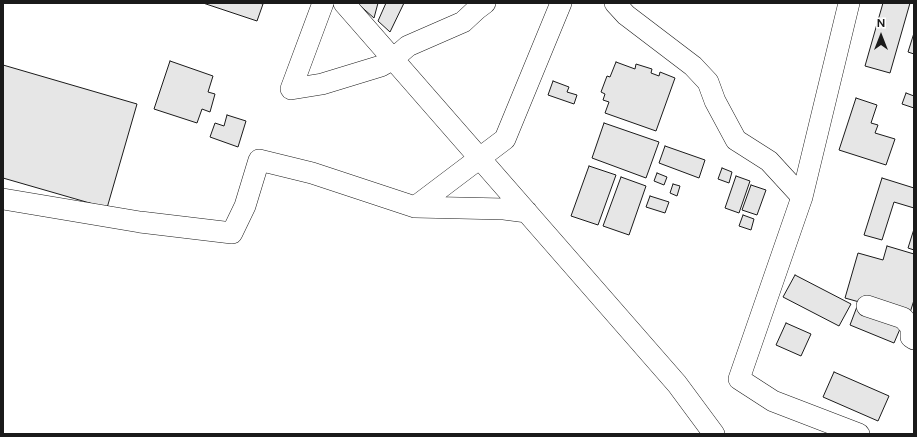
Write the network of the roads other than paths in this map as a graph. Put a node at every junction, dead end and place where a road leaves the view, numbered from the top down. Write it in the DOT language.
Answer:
graph roads {
  1 [pos="323,3"];
  2 [pos="344,3"];
  3 [pos="485,3"];
  4 [pos="561,3"];
  5 [pos="615,3"];
  6 [pos="849,3"];
  7 [pos="393,59"];
  8 [pos="480,158"];
  9 [pos="802,197"];
  10 [pos="3,199"];
  11 [pos="415,207"];
  12 [pos="526,212"];
  13 [pos="867,306"];
  14 [pos="914,339"];
  15 [pos="714,434"];
  16 [pos="859,434"];
  1 -- 7 [label="street"];
  2 -- 7 [label="street"];
  3 -- 7 [label="street"];
  4 -- 8 [label="street"];
  5 -- 9 [label="street"];
  6 -- 9 [label="street"];
  7 -- 8 [label="street"];
  8 -- 11 [label="street"];
  8 -- 12 [label="street"];
  9 -- 16 [label="street"];
  10 -- 11 [label="street"];
  11 -- 12 [label="street"];
  12 -- 15 [label="street"];
  13 -- 14 [label="street"];
}
